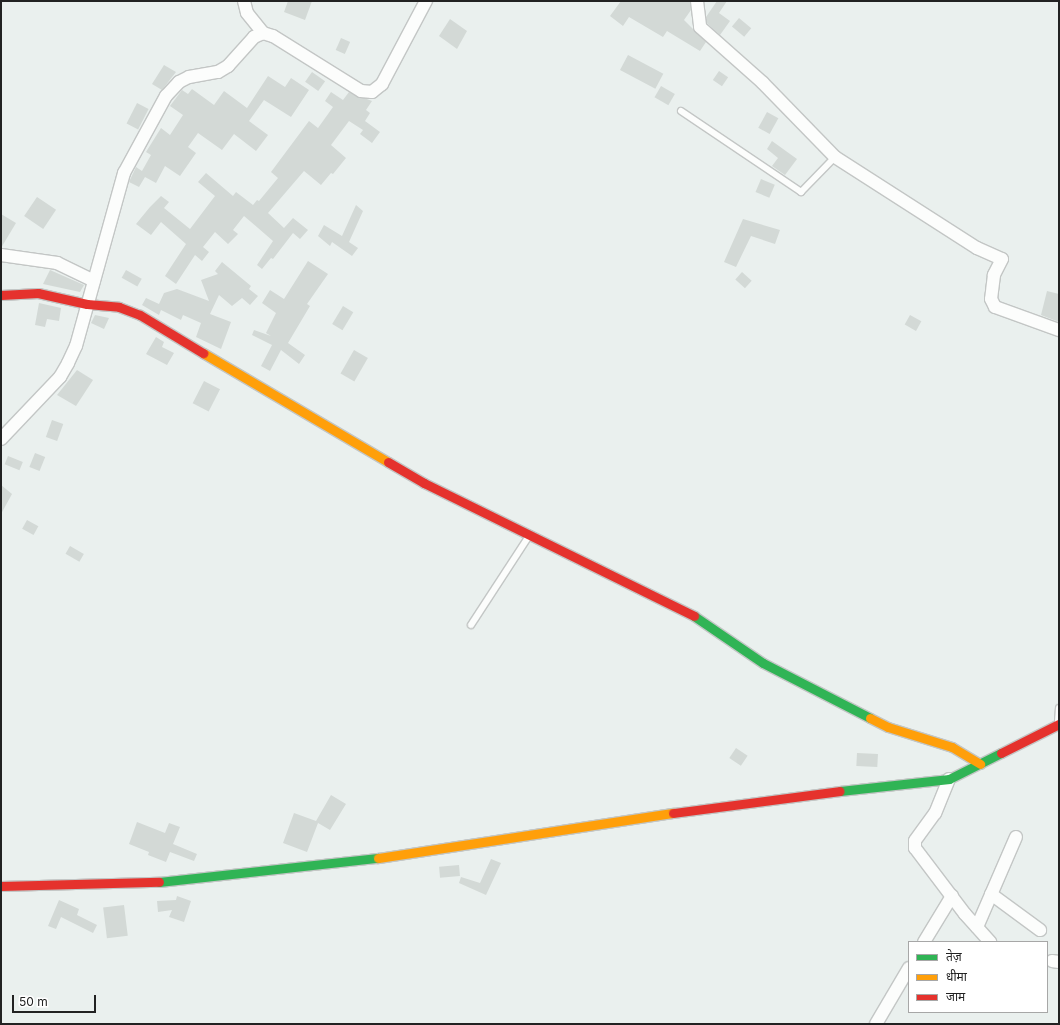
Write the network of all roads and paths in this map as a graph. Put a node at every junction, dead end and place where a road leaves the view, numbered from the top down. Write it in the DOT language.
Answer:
graph roads {
  1 [pos="244,1"];
  2 [pos="426,1"];
  3 [pos="697,1"];
  4 [pos="263,33"];
  5 [pos="681,111"];
  6 [pos="835,157"];
  7 [pos="1,256"];
  8 [pos="94,281"];
  9 [pos="1,295"];
  10 [pos="87,304"];
  11 [pos="1059,330"];
  12 [pos="1,439"];
  13 [pos="530,535"];
  14 [pos="471,625"];
  15 [pos="1059,708"];
  16 [pos="1058,724"];
  17 [pos="980,764"];
  18 [pos="949,779"];
  19 [pos="1016,837"];
  20 [pos="1,886"];
  21 [pos="991,894"];
  22 [pos="952,896"];
  23 [pos="977,927"];
  24 [pos="1040,930"];
  25 [pos="925,941"];
  26 [pos="989,941"];
  27 [pos="908,970"];
  28 [pos="876,1024"];
  1 -- 4 [label="street"];
  2 -- 4 [label="street"];
  3 -- 6 [label="street"];
  4 -- 8 [label="street"];
  5 -- 6 [label="lane"];
  6 -- 11 [label="street"];
  7 -- 8 [label="street"];
  8 -- 10 [label="street"];
  9 -- 10 [label="street"];
  10 -- 12 [label="street"];
  10 -- 13 [label="street"];
  13 -- 14 [label="lane"];
  13 -- 17 [label="street"];
  15 -- 16 [label="lane"];
  16 -- 17 [label="street"];
  17 -- 18 [label="street"];
  18 -- 20 [label="street"];
  18 -- 22 [label="street"];
  19 -- 21 [label="street"];
  21 -- 23 [label="street"];
  21 -- 24 [label="street"];
  22 -- 23 [label="street"];
  22 -- 25 [label="street"];
  23 -- 26 [label="street"];
  27 -- 28 [label="street"];
}
